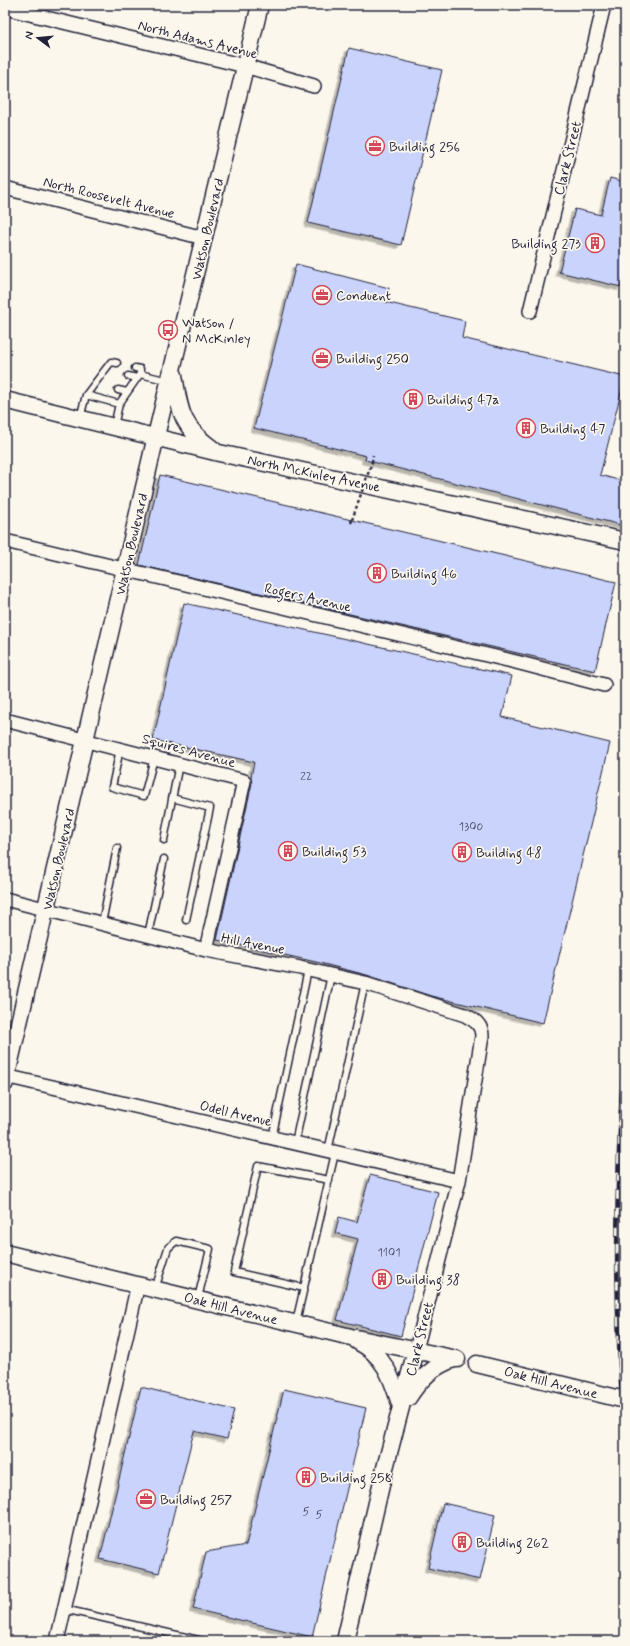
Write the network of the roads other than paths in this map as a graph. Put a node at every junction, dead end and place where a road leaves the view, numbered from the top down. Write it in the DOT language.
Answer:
graph roads {
  1 [pos="260,5"];
  2 [pos="604,5"];
  3 [pos="5,8"];
  4 [pos="245,66"];
  5 [pos="314,86"];
  6 [pos="5,188"];
  7 [pos="204,238"];
  8 [pos="530,311"];
  9 [pos="117,363"];
  10 [pos="134,368"];
  11 [pos="128,376"];
  12 [pos="138,376"];
  13 [pos="172,376"];
  14 [pos="118,390"];
  15 [pos="127,392"];
  16 [pos="86,395"];
  17 [pos="5,400"];
  18 [pos="119,404"];
  19 [pos="80,418"];
  20 [pos="113,426"];
  21 [pos="156,436"];
  22 [pos="219,453"];
  23 [pos="5,541"];
  24 [pos="625,541"];
  25 [pos="125,570"];
  26 [pos="604,685"];
  27 [pos="5,720"];
  28 [pos="86,740"];
  29 [pos="120,749"];
  30 [pos="154,757"];
  31 [pos="179,764"];
  32 [pos="172,798"];
  33 [pos="164,840"];
  34 [pos="117,848"];
  35 [pos="164,859"];
  36 [pos="5,899"];
  37 [pos="46,908"];
  38 [pos="186,920"];
  39 [pos="102,923"];
  40 [pos="148,935"];
  41 [pos="206,950"];
  42 [pos="308,970"];
  43 [pos="331,975"];
  44 [pos="365,984"];
  45 [pos="482,1036"];
  46 [pos="6,1078"];
  47 [pos="272,1138"];
  48 [pos="295,1143"];
  49 [pos="332,1152"];
  50 [pos="329,1180"];
  51 [pos="459,1182"];
  52 [pos="5,1253"];
  53 [pos="138,1284"];
  54 [pos="304,1288"];
  55 [pos="155,1289"];
  56 [pos="197,1299"];
  57 [pos="296,1324"];
  58 [pos="351,1338"];
  59 [pos="416,1350"];
  60 [pos="477,1364"];
  61 [pos="625,1400"];
  62 [pos="401,1407"];
  63 [pos="64,1609"];
  64 [pos="57,1641"];
  65 [pos="203,1641"];
  66 [pos="345,1641"];
  1 -- 4 [label="street, Watson Boulevard"];
  2 -- 8 [label="street, Clark Street"];
  3 -- 4 [label="street, North Adams Avenue"];
  4 -- 5 [label="street, North Adams Avenue"];
  4 -- 7 [label="street, Watson Boulevard"];
  6 -- 7 [label="street, North Roosevelt Avenue"];
  7 -- 13 [label="street, Watson Boulevard"];
  9 -- 16 [label="lane"];
  10 -- 12 [label="lane"];
  11 -- 12 [label="lane"];
  12 -- 13 [label="lane"];
  12 -- 15 [label="lane"];
  13 -- 21 [label="street, Watson Boulevard"];
  13 -- 22 [label="street"];
  14 -- 15 [label="lane"];
  15 -- 18 [label="lane"];
  16 -- 18 [label="lane"];
  16 -- 19 [label="lane"];
  17 -- 19 [label="street, North McKinley Avenue"];
  18 -- 20 [label="lane"];
  19 -- 20 [label="street, North McKinley Avenue"];
  20 -- 21 [label="street, North McKinley Avenue"];
  21 -- 22 [label="street, North McKinley Avenue"];
  21 -- 25 [label="street, Watson Boulevard"];
  22 -- 24 [label="street, North McKinley Avenue"];
  23 -- 25 [label="street, Rogers Avenue"];
  25 -- 26 [label="street, Rogers Avenue"];
  25 -- 28 [label="street, Watson Boulevard"];
  27 -- 28 [label="street, Squires Avenue"];
  28 -- 29 [label="street, Squires Avenue"];
  28 -- 37 [label="street, Watson Boulevard"];
  29 -- 30 [label="street, Squires Avenue"];
  29 -- 30 [label="lane"];
  30 -- 31 [label="street, Squires Avenue"];
  31 -- 32 [label="lane"];
  31 -- 41 [label="street, Squires Avenue"];
  32 -- 33 [label="lane"];
  32 -- 38 [label="lane"];
  34 -- 39 [label="lane"];
  35 -- 40 [label="lane"];
  36 -- 37 [label="street, Hill Avenue"];
  37 -- 39 [label="street, Hill Avenue"];
  37 -- 46 [label="street, Watson Boulevard"];
  39 -- 40 [label="street, Hill Avenue"];
  40 -- 41 [label="street, Hill Avenue"];
  41 -- 42 [label="street, Hill Avenue"];
  42 -- 43 [label="street, Hill Avenue"];
  42 -- 47 [label="lane"];
  43 -- 44 [label="street, Hill Avenue"];
  43 -- 48 [label="lane"];
  44 -- 45 [label="street, Hill Avenue"];
  44 -- 49 [label="lane"];
  45 -- 51 [label="street, Clark Street"];
  46 -- 47 [label="street, Odell Avenue"];
  47 -- 48 [label="street, Odell Avenue"];
  48 -- 49 [label="street, Odell Avenue"];
  49 -- 50 [label="lane"];
  49 -- 51 [label="street, Odell Avenue"];
  50 -- 54 [label="lane"];
  50 -- 54 [label="lane"];
  51 -- 59 [label="street, Clark Street"];
  52 -- 53 [label="street, Oak Hill Avenue"];
  53 -- 55 [label="street, Oak Hill Avenue"];
  53 -- 63 [label="street"];
  54 -- 57 [label="lane"];
  55 -- 56 [label="street, Oak Hill Avenue"];
  55 -- 56 [label="lane"];
  56 -- 57 [label="street, Oak Hill Avenue"];
  57 -- 58 [label="street, Oak Hill Avenue"];
  58 -- 59 [label="street, Oak Hill Avenue"];
  58 -- 62 [label="street"];
  59 -- 62 [label="street, Clark Street"];
  59 -- 62 [label="street, Oak Hill Avenue"];
  60 -- 61 [label="street, Oak Hill Avenue"];
  62 -- 66 [label="street, Clark Street"];
  63 -- 64 [label="street"];
  63 -- 65 [label="lane"];
}
